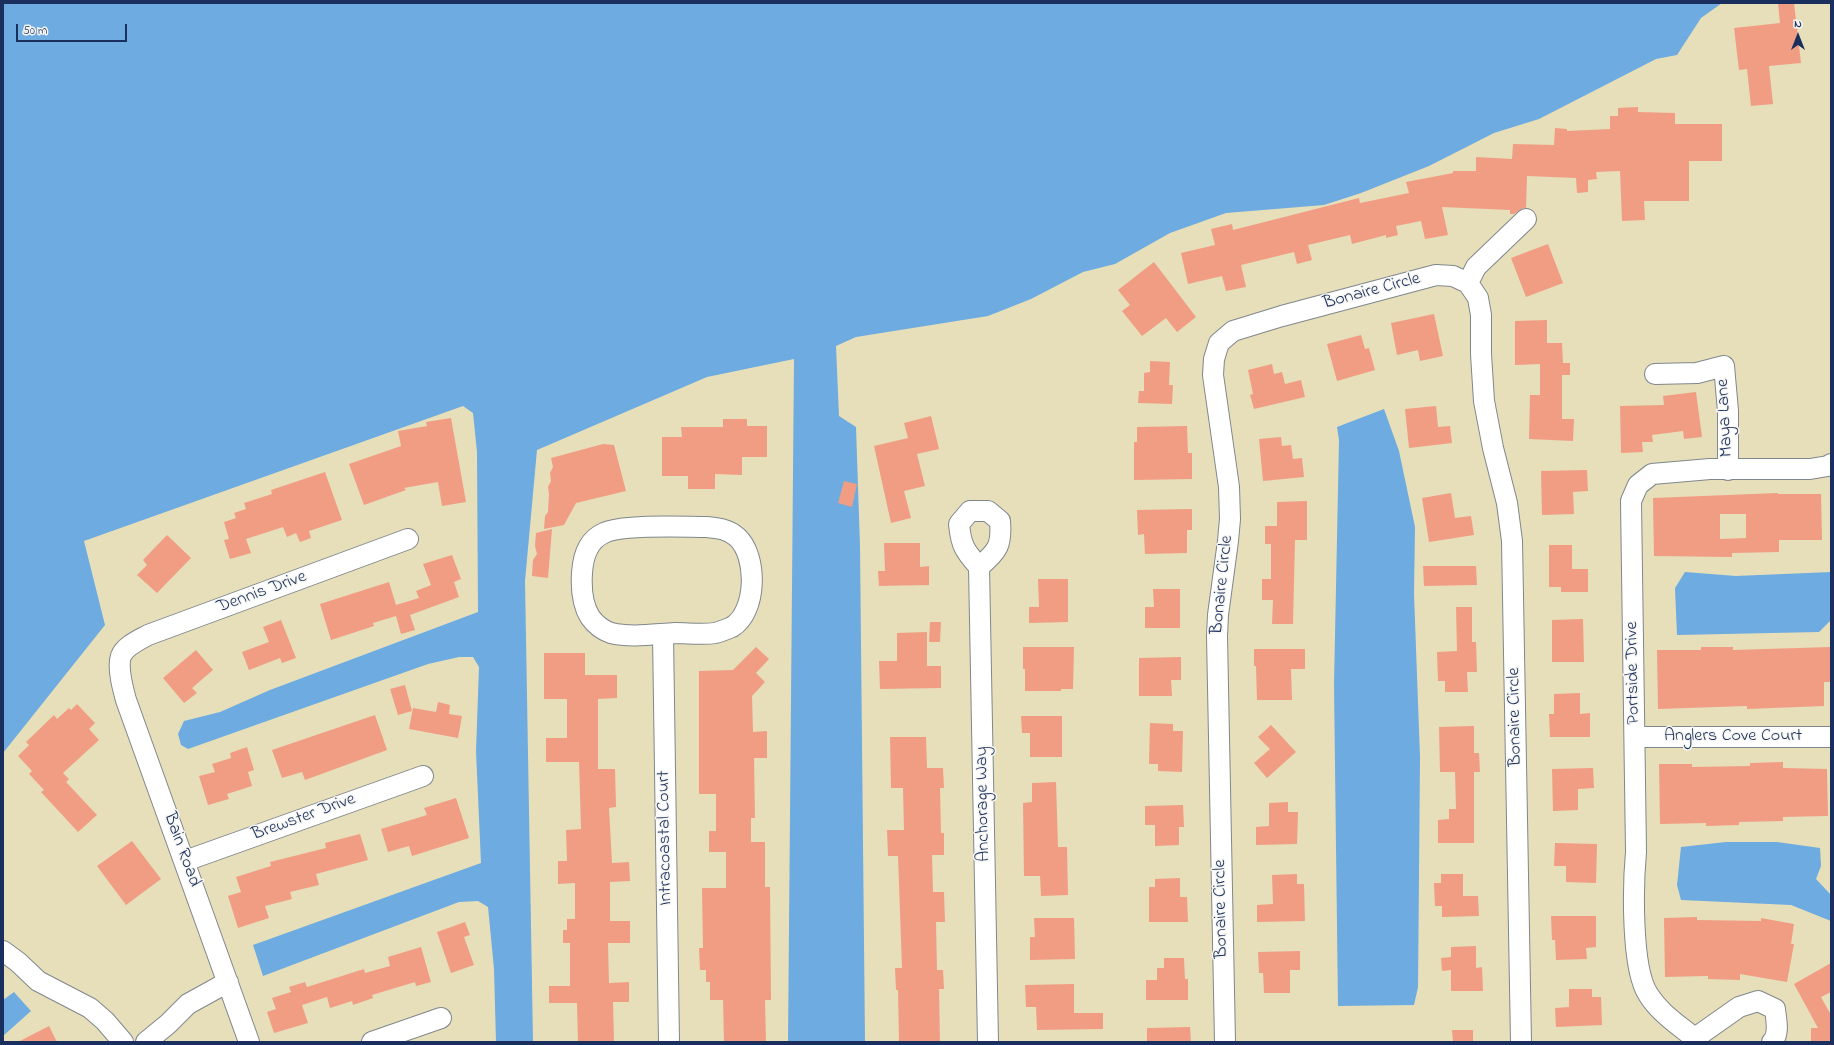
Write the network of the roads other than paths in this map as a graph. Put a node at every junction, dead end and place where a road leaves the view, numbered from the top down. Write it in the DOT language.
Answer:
graph roads {
  1 [pos="1526,219"];
  2 [pos="1468,283"];
  3 [pos="1655,374"];
  4 [pos="1831,464"];
  5 [pos="1728,470"];
  6 [pos="408,539"];
  7 [pos="979,567"];
  8 [pos="663,634"];
  9 [pos="122,656"];
  10 [pos="1635,737"];
  11 [pos="1831,737"];
  12 [pos="423,776"];
  13 [pos="185,861"];
  14 [pos="3,951"];
  15 [pos="228,982"];
  16 [pos="441,1018"];
  17 [pos="1697,1040"];
  18 [pos="123,1042"];
  19 [pos="146,1042"];
  20 [pos="249,1042"];
  21 [pos="372,1042"];
  22 [pos="669,1042"];
  23 [pos="988,1042"];
  24 [pos="1225,1042"];
  25 [pos="1521,1042"];
  26 [pos="1772,1042"];
  1 -- 2 [label="street"];
  2 -- 24 [label="street, Bonaire Circle"];
  2 -- 25 [label="street, Bonaire Circle"];
  3 -- 5 [label="street, Maya Lane"];
  4 -- 5 [label="street, Portside Drive"];
  5 -- 10 [label="street, Portside Drive"];
  6 -- 9 [label="street, Dennis Drive"];
  7 -- 23 [label="street, Anchorage Way"];
  8 -- 8 [label="street"];
  8 -- 22 [label="street, Intracoastal Court"];
  9 -- 13 [label="street, Bain Road"];
  10 -- 11 [label="street, Anglers Cove Court"];
  10 -- 17 [label="street, Portside Drive"];
  12 -- 13 [label="street, Brewster Drive"];
  13 -- 15 [label="street, Bain Road"];
  14 -- 18 [label="street"];
  15 -- 19 [label="street"];
  15 -- 20 [label="street, Bain Road"];
  16 -- 21 [label="street"];
  17 -- 26 [label="street, Portside Drive"];
}
